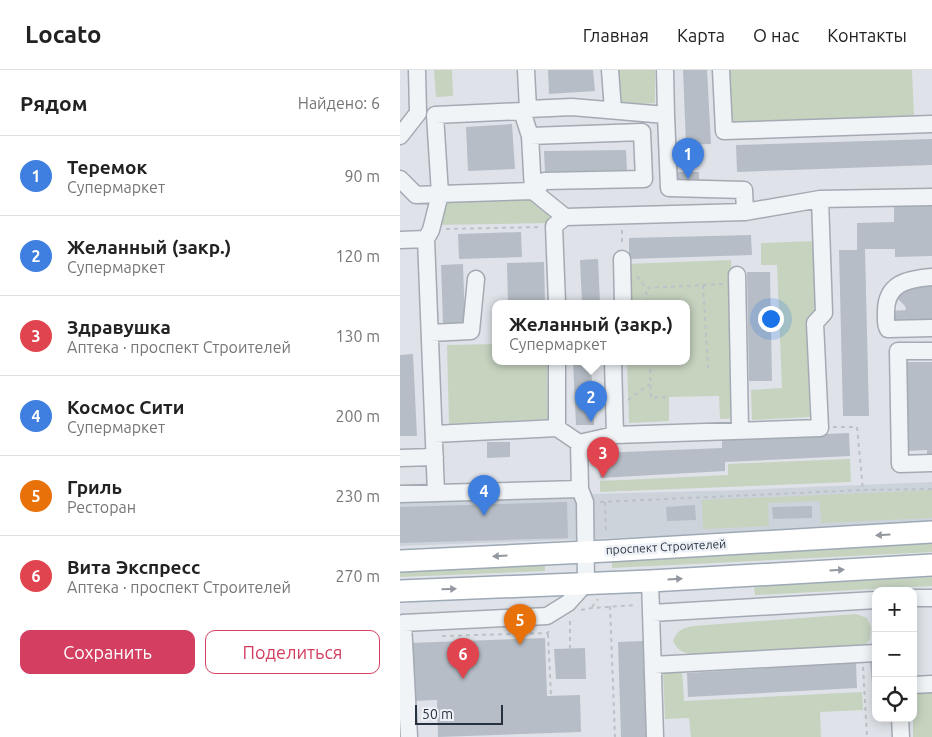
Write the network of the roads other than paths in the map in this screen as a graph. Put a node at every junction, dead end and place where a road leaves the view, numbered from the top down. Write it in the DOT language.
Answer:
graph roads {
  1 [pos="417,70"];
  2 [pos="526,70"];
  3 [pos="610,70"];
  4 [pos="665,70"];
  5 [pos="721,70"];
  6 [pos="525,110"];
  7 [pos="613,110"];
  8 [pos="666,116"];
  9 [pos="932,124"];
  10 [pos="400,136"];
  11 [pos="530,136"];
  12 [pos="400,179"];
  13 [pos="533,191"];
  14 [pos="440,194"];
  15 [pos="932,196"];
  16 [pos="820,200"];
  17 [pos="745,212"];
  18 [pos="560,222"];
  19 [pos="428,235"];
  20 [pos="400,240"];
  21 [pos="622,259"];
  22 [pos="932,278"];
  23 [pos="476,279"];
  24 [pos="737,279"];
  25 [pos="557,300"];
  26 [pos="623,300"];
  27 [pos="932,328"];
  28 [pos="430,333"];
  29 [pos="932,350"];
  30 [pos="557,365"];
  31 [pos="613,365"];
  32 [pos="557,428"];
  33 [pos="740,429"];
  34 [pos="434,434"];
  35 [pos="615,435"];
  36 [pos="578,443"];
  37 [pos="435,457"];
  38 [pos="400,458"];
  39 [pos="932,463"];
  40 [pos="436,493"];
  41 [pos="400,494"];
  42 [pos="582,496"];
  43 [pos="932,532"];
  44 [pos="586,552"];
  45 [pos="400,561"];
  46 [pos="932,565"];
  47 [pos="650,581"];
  48 [pos="586,583"];
  49 [pos="400,591"];
  50 [pos="917,598"];
  51 [pos="932,598"];
  52 [pos="872,600"];
  53 [pos="652,613"];
  54 [pos="401,623"];
  55 [pos="869,654"];
  56 [pos="653,665"];
  57 [pos="403,675"];
  58 [pos="917,684"];
  59 [pos="932,684"];
  60 [pos="900,722"];
  61 [pos="409,737"];
  62 [pos="656,737"];
  63 [pos="901,737"];
  1 -- 10 [label="lane"];
  2 -- 6 [label="lane"];
  3 -- 7 [label="lane"];
  4 -- 8 [label="lane"];
  5 -- 9 [label="lane"];
  6 -- 7 [label="lane"];
  6 -- 11 [label="lane"];
  6 -- 14 [label="lane"];
  7 -- 8 [label="lane"];
  8 -- 17 [label="lane"];
  11 -- 13 [label="lane"];
  11 -- 13 [label="lane"];
  12 -- 14 [label="lane"];
  13 -- 14 [label="lane"];
  13 -- 18 [label="lane"];
  14 -- 19 [label="lane"];
  15 -- 16 [label="lane"];
  16 -- 17 [label="lane"];
  16 -- 33 [label="lane"];
  17 -- 18 [label="lane"];
  18 -- 25 [label="lane"];
  19 -- 20 [label="lane"];
  19 -- 28 [label="lane"];
  21 -- 26 [label="lane"];
  22 -- 27 [label="lane"];
  23 -- 28 [label="lane"];
  24 -- 33 [label="lane"];
  28 -- 34 [label="lane"];
  29 -- 39 [label="lane"];
  30 -- 32 [label="lane"];
  31 -- 35 [label="lane"];
  32 -- 34 [label="lane"];
  32 -- 36 [label="lane"];
  33 -- 35 [label="lane"];
  34 -- 37 [label="lane"];
  35 -- 36 [label="lane"];
  36 -- 42 [label="lane"];
  37 -- 38 [label="lane"];
  37 -- 40 [label="lane"];
  40 -- 41 [label="lane"];
  40 -- 42 [label="lane"];
  42 -- 44 [label="lane"];
  43 -- 44 [label="main road, проспект Строителей, one-way"];
  44 -- 45 [label="main road, проспект Строителей, one-way"];
  44 -- 48 [label="lane"];
  47 -- 46 [label="main road, one-way"];
  47 -- 48 [label="main road"];
  47 -- 53 [label="lane"];
  49 -- 48 [label="main road, one-way"];
  48 -- 54 [label="lane"];
  50 -- 51 [label="lane"];
  52 -- 53 [label="lane"];
  53 -- 56 [label="lane"];
  54 -- 57 [label="lane"];
  55 -- 56 [label="lane"];
  56 -- 62 [label="lane"];
  57 -- 61 [label="lane"];
  58 -- 59 [label="lane"];
  60 -- 63 [label="lane"];
}
